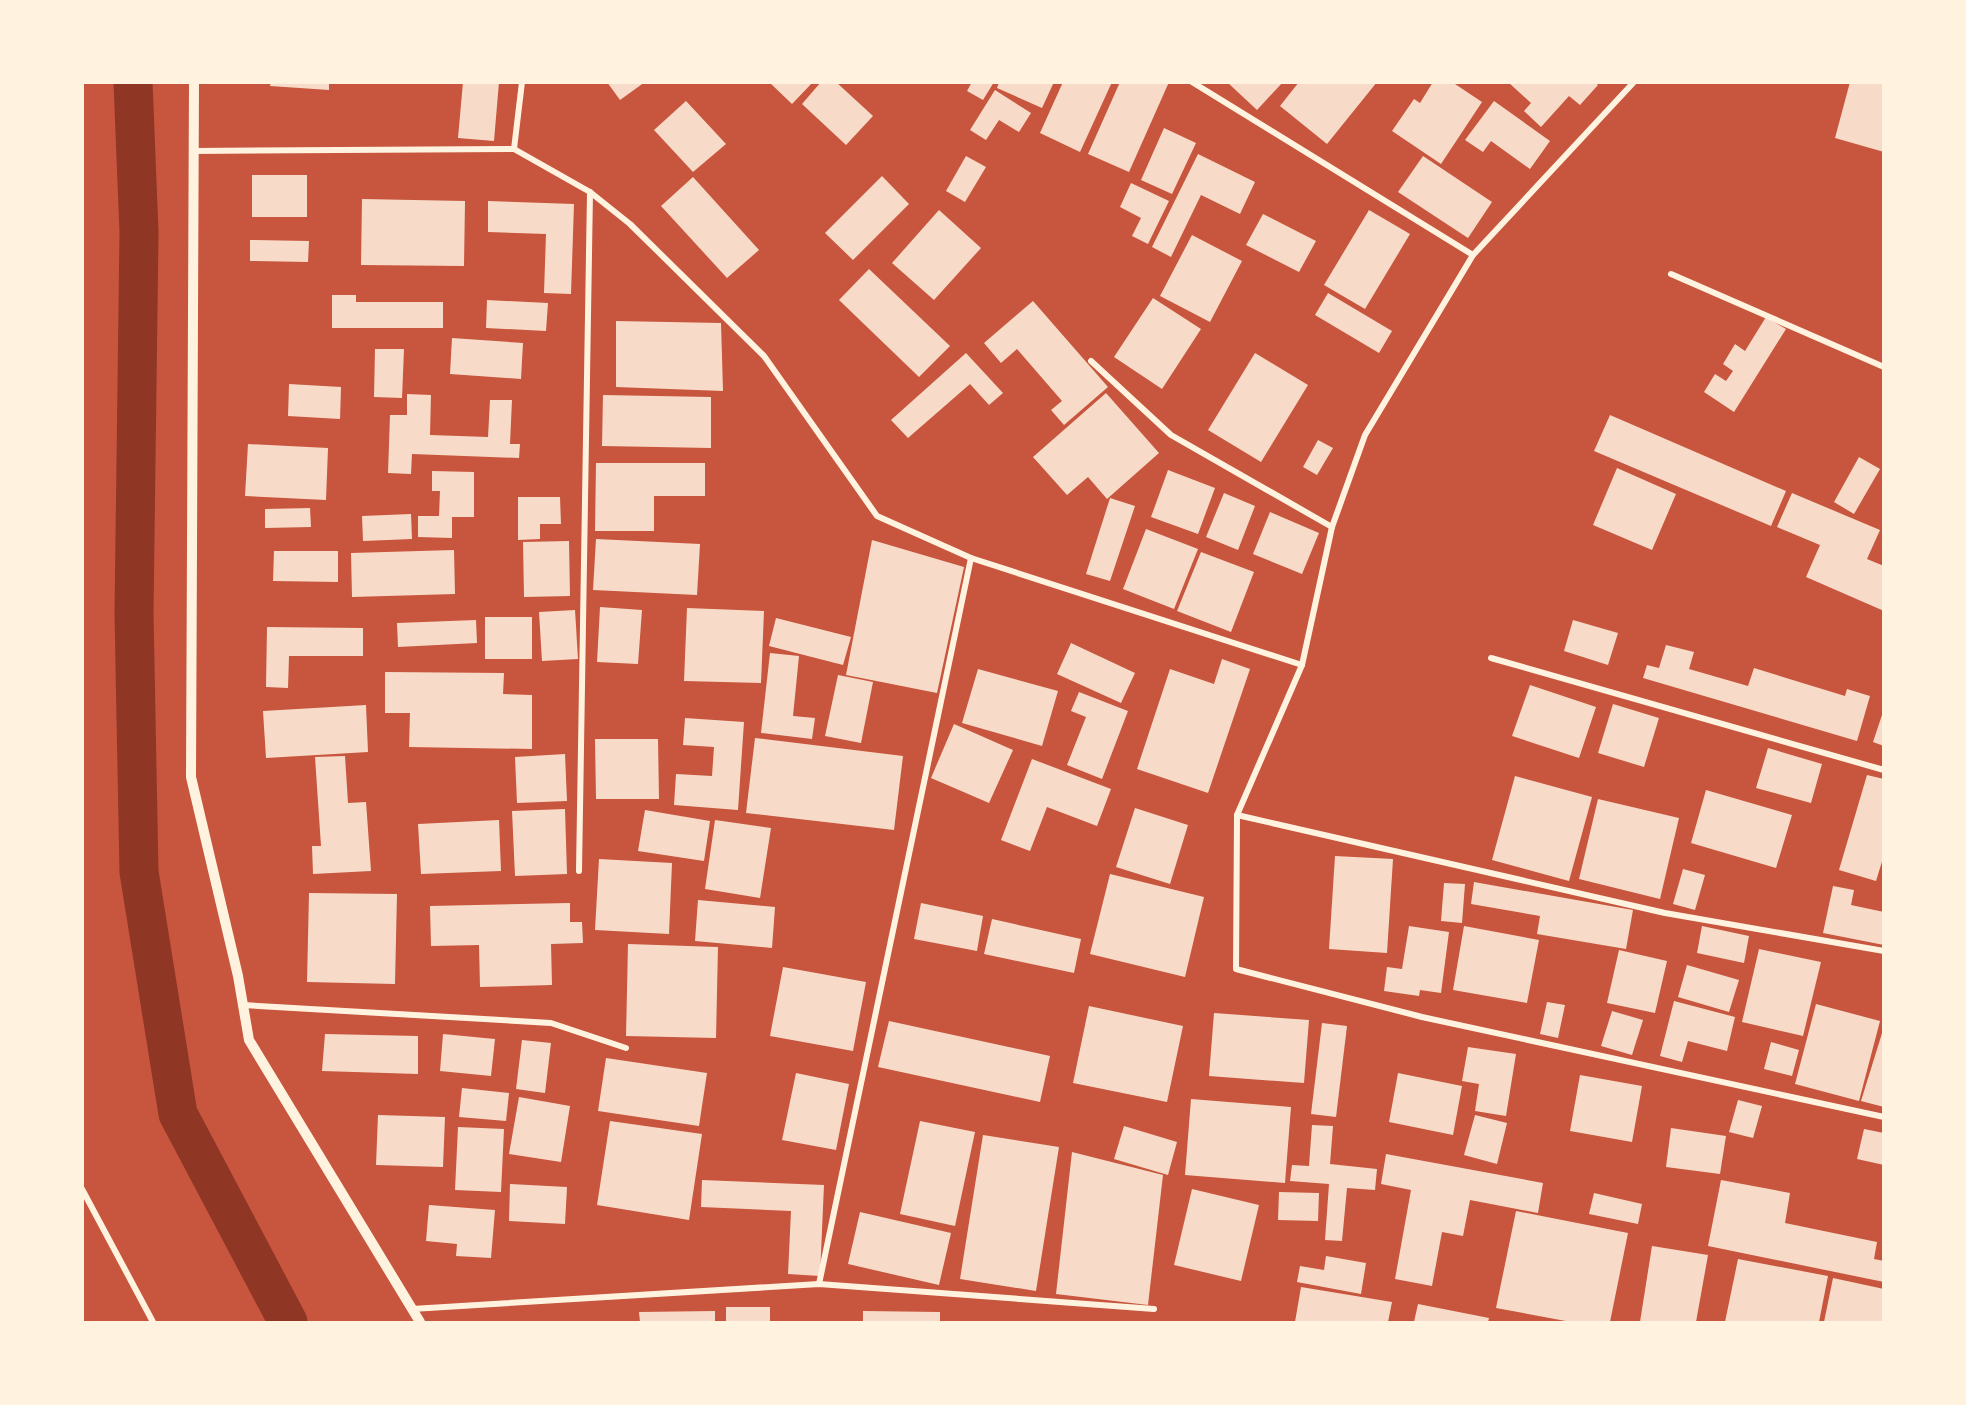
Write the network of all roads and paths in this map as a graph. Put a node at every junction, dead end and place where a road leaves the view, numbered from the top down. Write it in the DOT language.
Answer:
graph roads {
  1 [pos="194,82"];
  2 [pos="522,82"];
  3 [pos="1192,82"];
  4 [pos="1634,82"];
  5 [pos="514,149"];
  6 [pos="192,151"];
  7 [pos="590,192"];
  8 [pos="1473,255"];
  9 [pos="1671,274"];
  10 [pos="1091,361"];
  11 [pos="1884,367"];
  12 [pos="1332,527"];
  13 [pos="971,558"];
  14 [pos="1491,658"];
  15 [pos="1302,665"];
  16 [pos="1884,770"];
  17 [pos="1237,815"];
  18 [pos="579,871"];
  19 [pos="1884,951"];
  20 [pos="243,1005"];
  21 [pos="626,1048"];
  22 [pos="1884,1117"];
  23 [pos="82,1189"];
  24 [pos="819,1284"];
  25 [pos="412,1309"];
  26 [pos="1154,1309"];
  27 [pos="153,1323"];
  28 [pos="420,1323"];
  1 -- 6 [label="street"];
  2 -- 5 [label="street"];
  3 -- 8 [label="street"];
  4 -- 8 [label="street"];
  5 -- 6 [label="street"];
  5 -- 7 [label="street"];
  6 -- 20 [label="street"];
  7 -- 13 [label="street"];
  7 -- 18 [label="street"];
  8 -- 12 [label="street"];
  9 -- 11 [label="street"];
  10 -- 12 [label="street"];
  12 -- 15 [label="street"];
  13 -- 15 [label="street"];
  13 -- 24 [label="street"];
  14 -- 16 [label="street"];
  15 -- 17 [label="street"];
  17 -- 19 [label="street"];
  17 -- 22 [label="street"];
  20 -- 21 [label="street"];
  20 -- 25 [label="street"];
  23 -- 27 [label="street"];
  24 -- 25 [label="street"];
  24 -- 26 [label="street"];
  25 -- 28 [label="street"];
}
